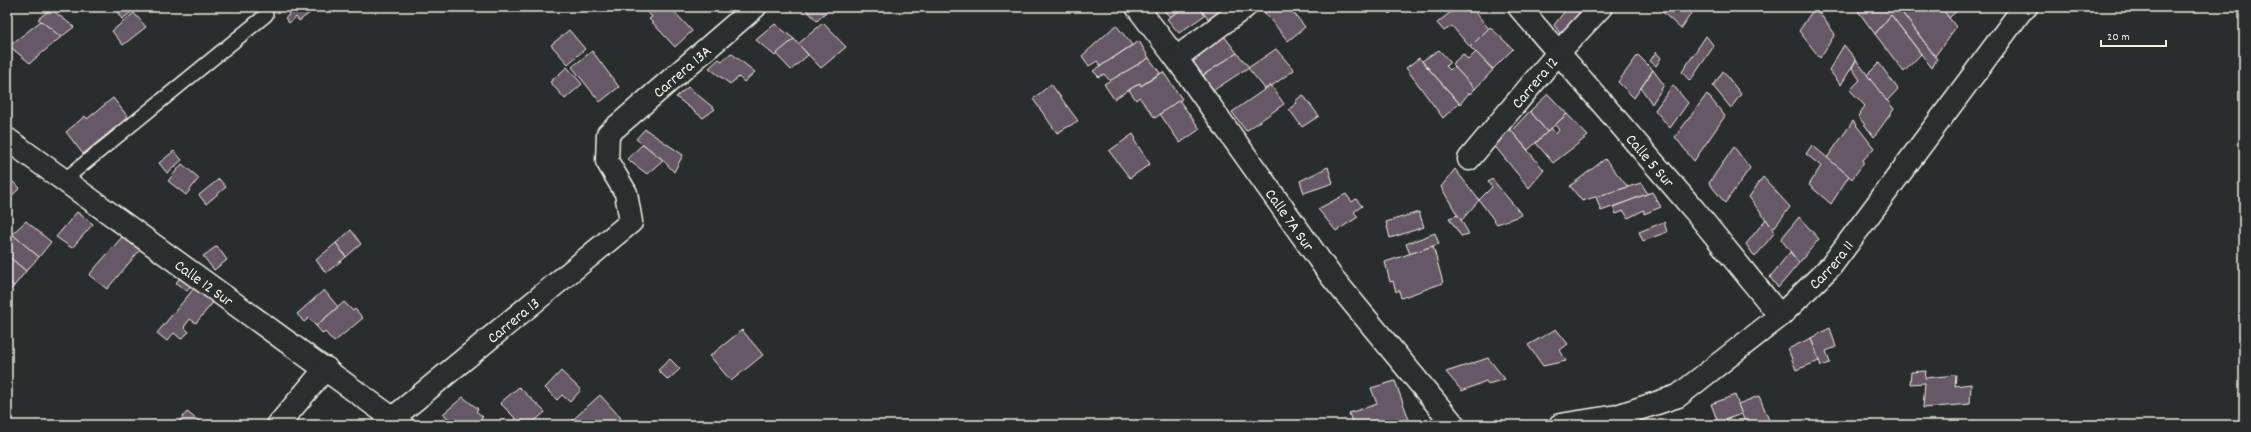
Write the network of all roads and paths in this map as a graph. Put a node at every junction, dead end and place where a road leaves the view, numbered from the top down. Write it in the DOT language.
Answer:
graph roads {
  1 [pos="755,7"];
  2 [pos="1137,7"];
  3 [pos="1245,7"];
  4 [pos="1519,7"];
  5 [pos="1601,7"];
  6 [pos="2021,8"];
  7 [pos="266,15"];
  8 [pos="1558,53"];
  9 [pos="1176,58"];
  10 [pos="7,139"];
  11 [pos="1469,159"];
  12 [pos="64,180"];
  13 [pos="632,222"];
  14 [pos="1780,316"];
  15 [pos="326,368"];
  16 [pos="398,422"];
  17 [pos="278,425"];
  18 [pos="1454,425"];
  19 [pos="1560,425"];
  1 -- 13 [label="street, Carrera 13A"];
  2 -- 9 [label="street, Calle 7A Sur"];
  3 -- 9 [label="street"];
  4 -- 8 [label="street, Calle 5 Sur"];
  5 -- 8 [label="street, Carrera 12"];
  6 -- 14 [label="street, Carrera 11"];
  7 -- 12 [label="lane"];
  8 -- 11 [label="street, Carrera 12"];
  8 -- 14 [label="street, Calle 5 Sur"];
  9 -- 18 [label="street, Calle 7A Sur"];
  10 -- 12 [label="street, Calle 12 Sur"];
  12 -- 15 [label="street, Calle 12 Sur"];
  13 -- 16 [label="street, Carrera 13"];
  14 -- 19 [label="street, Carrera 11"];
  15 -- 16 [label="street, Calle 12 Sur"];
  15 -- 17 [label="street"];
}
